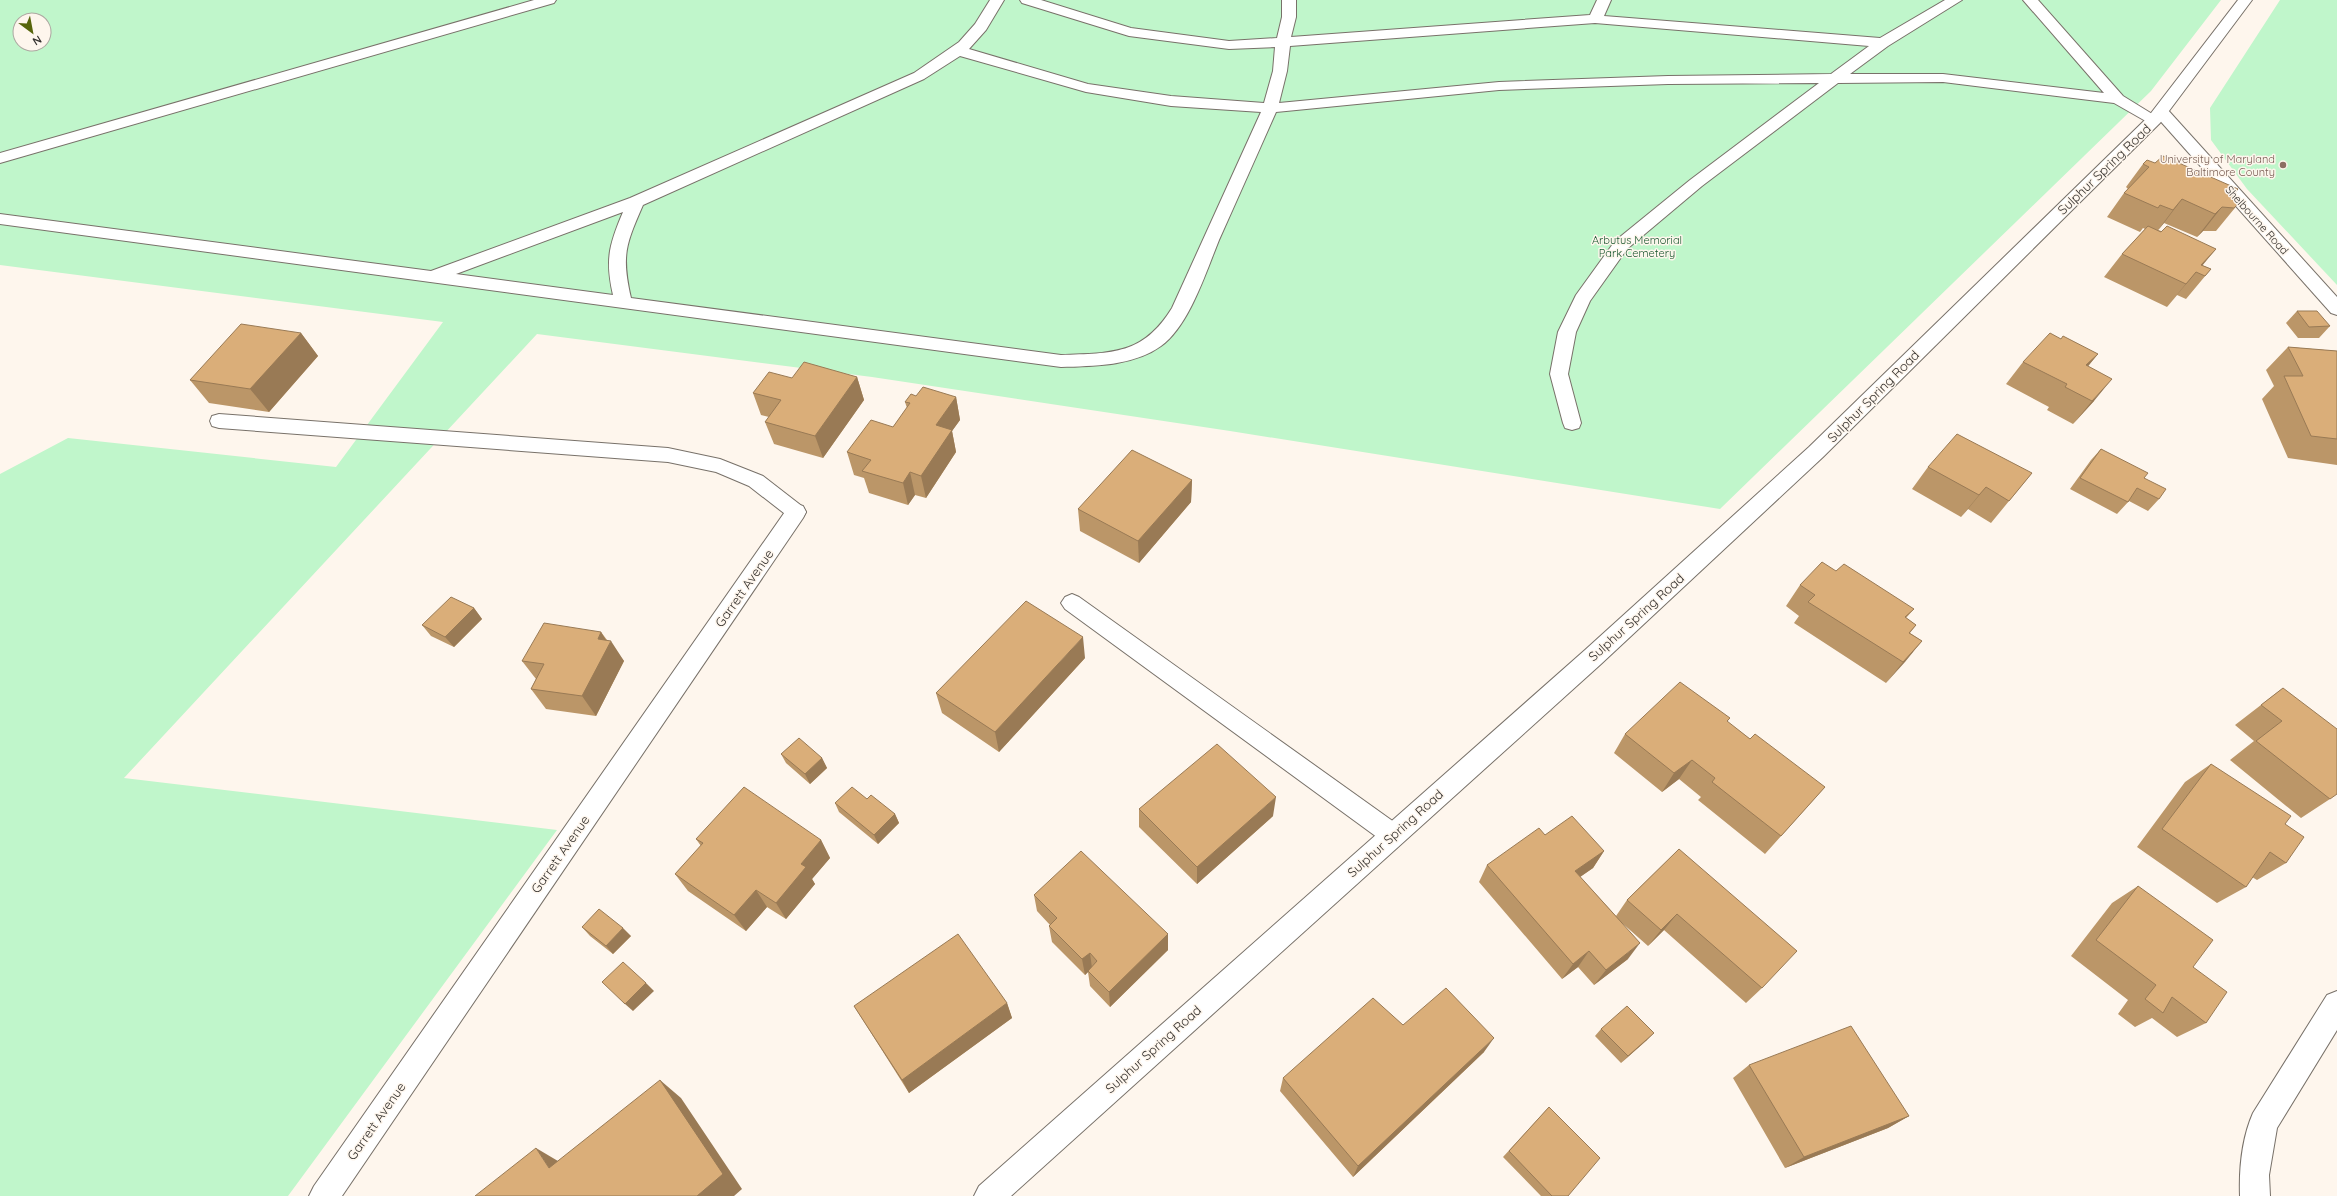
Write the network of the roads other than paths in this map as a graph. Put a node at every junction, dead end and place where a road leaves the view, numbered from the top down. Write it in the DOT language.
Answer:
graph roads {
  1 [pos="549,0"];
  2 [pos="997,0"];
  3 [pos="1027,0"];
  4 [pos="1289,0"];
  5 [pos="1604,0"];
  6 [pos="1955,0"];
  7 [pos="2030,0"];
  8 [pos="2245,0"];
  9 [pos="1594,19"];
  10 [pos="1283,42"];
  11 [pos="1883,43"];
  12 [pos="960,51"];
  13 [pos="1834,79"];
  14 [pos="2118,99"];
  15 [pos="1270,108"];
  16 [pos="2158,116"];
  17 [pos="0,158"];
  18 [pos="636,202"];
  19 [pos="0,219"];
  20 [pos="434,276"];
  21 [pos="624,302"];
  22 [pos="2337,309"];
  23 [pos="219,421"];
  24 [pos="1572,422"];
  25 [pos="796,512"];
  26 [pos="1072,603"];
  27 [pos="1393,835"];
  28 [pos="2337,1005"];
  29 [pos="324,1196"];
  30 [pos="989,1196"];
  31 [pos="2255,1196"];
  1 -- 17 [label="lane"];
  2 -- 12 [label="lane"];
  3 -- 10 [label="lane"];
  4 -- 10 [label="lane"];
  5 -- 9 [label="lane"];
  6 -- 11 [label="lane"];
  7 -- 14 [label="lane"];
  8 -- 16 [label="main road, Sulphur Spring Road"];
  9 -- 10 [label="lane"];
  9 -- 11 [label="lane"];
  10 -- 15 [label="lane"];
  11 -- 13 [label="lane"];
  12 -- 15 [label="lane"];
  12 -- 18 [label="lane"];
  13 -- 14 [label="lane"];
  13 -- 15 [label="lane"];
  13 -- 24 [label="lane"];
  14 -- 16 [label="lane"];
  15 -- 21 [label="lane"];
  16 -- 22 [label="main road, Shelbourne Road"];
  16 -- 27 [label="main road, Sulphur Spring Road"];
  18 -- 20 [label="lane"];
  18 -- 21 [label="lane"];
  19 -- 20 [label="lane"];
  20 -- 21 [label="lane"];
  23 -- 25 [label="lane"];
  25 -- 29 [label="main road, Garrett Avenue"];
  26 -- 27 [label="lane"];
  27 -- 30 [label="main road, Sulphur Spring Road"];
  28 -- 31 [label="main road"];
}
